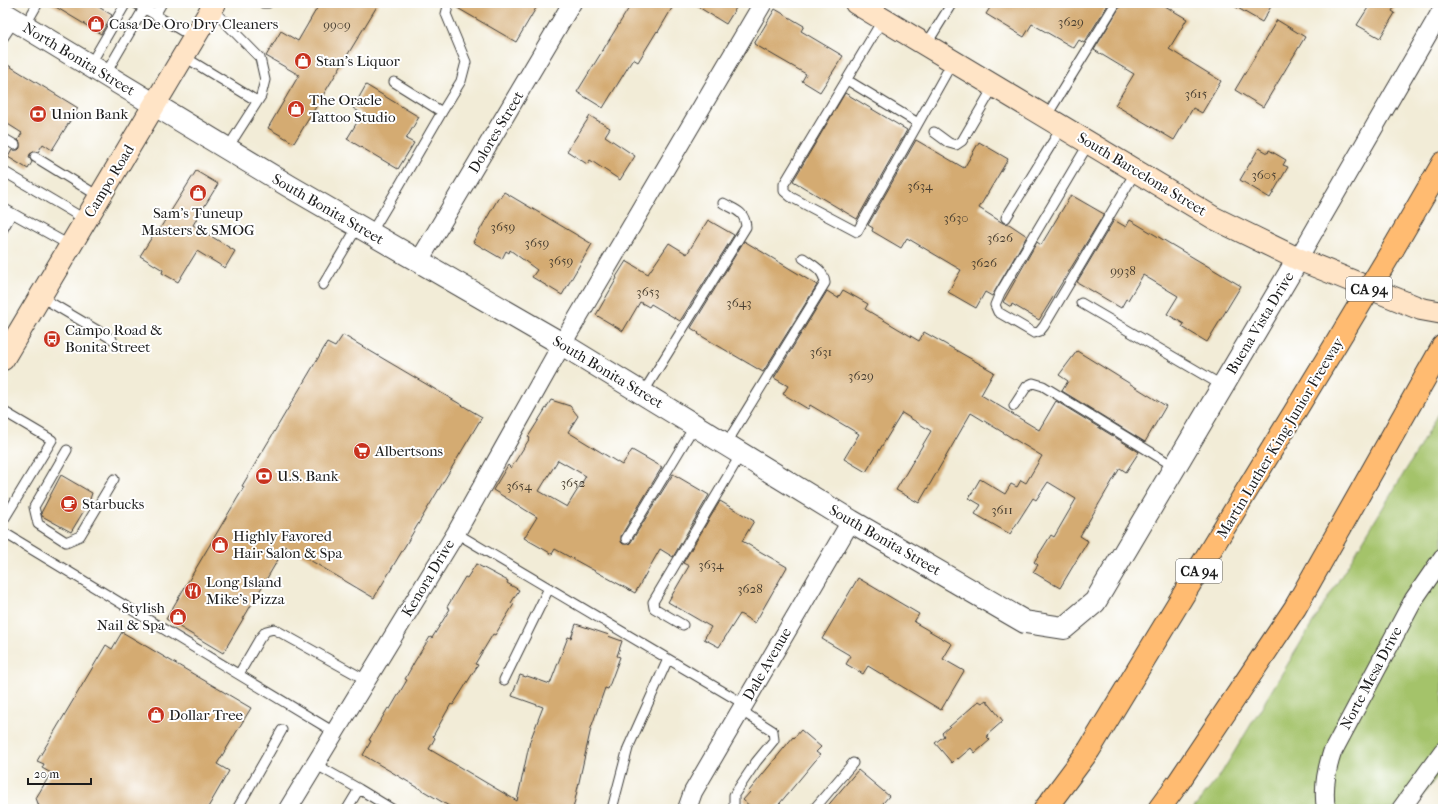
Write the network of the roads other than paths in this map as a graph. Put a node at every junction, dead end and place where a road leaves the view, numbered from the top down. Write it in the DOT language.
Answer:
graph roads {
  1 [pos="38,3"];
  2 [pos="126,3"];
  3 [pos="136,3"];
  4 [pos="162,3"];
  5 [pos="263,3"];
  6 [pos="268,3"];
  7 [pos="448,3"];
  8 [pos="572,3"];
  9 [pos="763,3"];
  10 [pos="856,3"];
  11 [pos="952,3"];
  12 [pos="1116,3"];
  13 [pos="213,6"];
  14 [pos="144,8"];
  15 [pos="1443,8"];
  16 [pos="155,15"];
  17 [pos="883,19"];
  18 [pos="14,20"];
  19 [pos="3,38"];
  20 [pos="194,38"];
  21 [pos="926,45"];
  22 [pos="183,56"];
  23 [pos="953,61"];
  24 [pos="97,70"];
  25 [pos="846,80"];
  26 [pos="394,82"];
  27 [pos="994,86"];
  28 [pos="257,101"];
  29 [pos="154,105"];
  30 [pos="442,112"];
  31 [pos="1054,122"];
  32 [pos="918,123"];
  33 [pos="934,132"];
  34 [pos="3,138"];
  35 [pos="1089,143"];
  36 [pos="15,145"];
  37 [pos="227,149"];
  38 [pos="35,157"];
  39 [pos="1443,163"];
  40 [pos="3,171"];
  41 [pos="1136,171"];
  42 [pos="100,197"];
  43 [pos="722,203"];
  44 [pos="3,208"];
  45 [pos="12,213"];
  46 [pos="1006,218"];
  47 [pos="86,220"];
  48 [pos="3,229"];
  49 [pos="364,230"];
  50 [pos="71,246"];
  51 [pos="803,258"];
  52 [pos="1298,259"];
  53 [pos="419,261"];
  54 [pos="323,284"];
  55 [pos="41,297"];
  56 [pos="1081,303"];
  57 [pos="1443,313"];
  58 [pos="112,339"];
  59 [pos="562,344"];
  60 [pos="1439,353"];
  61 [pos="3,360"];
  62 [pos="1223,386"];
  63 [pos="643,393"];
  64 [pos="1014,406"];
  65 [pos="3,411"];
  66 [pos="695,425"];
  67 [pos="733,449"];
  68 [pos="67,450"];
  69 [pos="1175,467"];
  70 [pos="114,479"];
  71 [pos="3,521"];
  72 [pos="851,521"];
  73 [pos="3,532"];
  74 [pos="456,533"];
  75 [pos="626,539"];
  76 [pos="1443,557"];
  77 [pos="549,588"];
  78 [pos="683,625"];
  79 [pos="1064,628"];
  80 [pos="668,658"];
  81 [pos="239,674"];
  82 [pos="366,680"];
  83 [pos="504,680"];
  84 [pos="742,707"];
  85 [pos="282,730"];
  86 [pos="334,732"];
  87 [pos="1443,752"];
  88 [pos="853,763"];
  89 [pos="315,764"];
  90 [pos="359,789"];
  91 [pos="237,809"];
  92 [pos="288,809"];
  93 [pos="347,809"];
  94 [pos="392,809"];
  95 [pos="612,809"];
  96 [pos="687,809"];
  97 [pos="734,809"];
  98 [pos="814,809"];
  99 [pos="1045,809"];
  100 [pos="1159,809"];
  101 [pos="1326,809"];
  102 [pos="1401,809"];
  1 -- 18 [label="lane"];
  2 -- 24 [label="lane"];
  3 -- 14 [label="lane"];
  4 -- 16 [label="lane"];
  5 -- 6 [label="lane"];
  7 -- 30 [label="lane"];
  8 -- 53 [label="street, Dolores Street"];
  9 -- 59 [label="street, Kenora Drive"];
  10 -- 17 [label="main road, South Barcelona Street"];
  11 -- 21 [label="lane"];
  12 -- 31 [label="lane"];
  13 -- 20 [label="main road, Campo Road"];
  13 -- 28 [label="lane"];
  14 -- 16 [label="lane"];
  14 -- 24 [label="lane"];
  15 -- 52 [label="street, Buena Vista Drive"];
  16 -- 20 [label="lane"];
  17 -- 21 [label="main road, South Barcelona Street"];
  17 -- 25 [label="lane"];
  18 -- 19 [label="lane"];
  18 -- 24 [label="street, North Bonita Street"];
  20 -- 22 [label="main road, Campo Road"];
  21 -- 23 [label="main road, South Barcelona Street"];
  22 -- 28 [label="lane"];
  22 -- 29 [label="main road, Campo Road"];
  23 -- 27 [label="main road, South Barcelona Street"];
  23 -- 32 [label="lane"];
  24 -- 29 [label="street, North Bonita Street"];
  25 -- 32 [label="lane"];
  25 -- 32 [label="lane"];
  26 -- 30 [label="lane"];
  27 -- 31 [label="main road, South Barcelona Street"];
  27 -- 33 [label="lane"];
  28 -- 37 [label="lane"];
  29 -- 37 [label="street, South Bonita Street"];
  29 -- 42 [label="main road, Campo Road"];
  30 -- 49 [label="lane"];
  31 -- 35 [label="main road, South Barcelona Street"];
  31 -- 46 [label="lane"];
  34 -- 36 [label="lane"];
  35 -- 41 [label="main road, South Barcelona Street"];
  35 -- 41 [label="lane"];
  37 -- 49 [label="street, South Bonita Street"];
  38 -- 42 [label="lane"];
  39 -- 99 [label="highway, Martin Luther King Junior Freeway / CA 94, bridge"];
  40 -- 47 [label="lane"];
  41 -- 52 [label="main road, South Barcelona Street"];
  42 -- 47 [label="main road, Campo Road"];
  43 -- 63 [label="lane"];
  44 -- 45 [label="lane"];
  45 -- 48 [label="lane"];
  45 -- 50 [label="lane"];
  47 -- 50 [label="main road, Campo Road"];
  49 -- 53 [label="street, South Bonita Street"];
  49 -- 54 [label="lane"];
  50 -- 55 [label="main road, Campo Road"];
  51 -- 67 [label="lane"];
  52 -- 57 [label="main road, South Barcelona Street"];
  52 -- 62 [label="street, Buena Vista Drive"];
  53 -- 59 [label="street, South Bonita Street"];
  55 -- 58 [label="lane"];
  55 -- 61 [label="main road, Campo Road"];
  56 -- 62 [label="lane"];
  59 -- 63 [label="street, South Bonita Street"];
  59 -- 74 [label="street, Kenora Drive"];
  60 -- 100 [label="highway"];
  62 -- 69 [label="street, Buena Vista Drive"];
  63 -- 66 [label="street, South Bonita Street"];
  64 -- 69 [label="lane"];
  65 -- 71 [label="lane"];
  66 -- 67 [label="street, South Bonita Street"];
  66 -- 75 [label="lane"];
  67 -- 72 [label="street, South Bonita Street"];
  67 -- 78 [label="lane"];
  68 -- 70 [label="lane"];
  69 -- 79 [label="street, Buena Vista Drive"];
  72 -- 79 [label="street, South Bonita Street"];
  72 -- 84 [label="street, Dale Avenue"];
  73 -- 81 [label="lane"];
  74 -- 77 [label="lane"];
  74 -- 82 [label="street, Kenora Drive"];
  76 -- 101 [label="street, Norte Mesa Drive"];
  77 -- 80 [label="lane"];
  77 -- 83 [label="lane"];
  80 -- 84 [label="lane"];
  80 -- 95 [label="lane"];
  81 -- 82 [label="lane"];
  81 -- 86 [label="lane"];
  82 -- 86 [label="street, Kenora Drive"];
  84 -- 96 [label="street, Dale Avenue"];
  84 -- 97 [label="lane"];
  85 -- 91 [label="lane"];
  86 -- 89 [label="street, Kenora Drive"];
  87 -- 102 [label="street"];
  88 -- 98 [label="lane"];
  89 -- 90 [label="lane"];
  89 -- 92 [label="street, Kenora Drive"];
  90 -- 93 [label="lane"];
  90 -- 94 [label="lane"];
}
